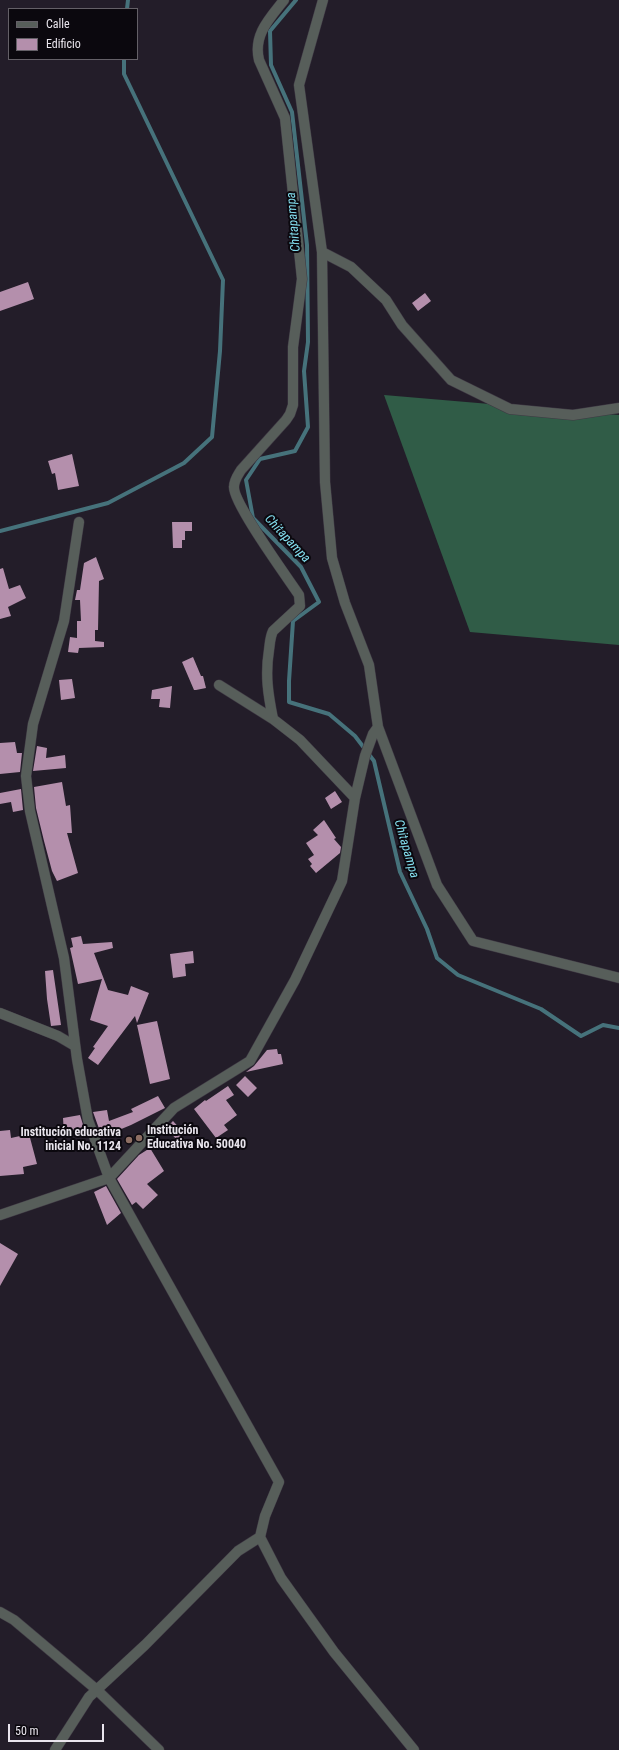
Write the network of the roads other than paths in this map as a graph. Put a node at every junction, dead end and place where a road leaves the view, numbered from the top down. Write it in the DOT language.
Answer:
graph roads {
  1 [pos="284,0"];
  2 [pos="322,0"];
  3 [pos="322,252"];
  4 [pos="619,408"];
  5 [pos="79,522"];
  6 [pos="219,685"];
  7 [pos="273,719"];
  8 [pos="376,730"];
  9 [pos="355,798"];
  10 [pos="619,978"];
  11 [pos="0,1013"];
  12 [pos="75,1046"];
  13 [pos="109,1178"];
  14 [pos="0,1215"];
  15 [pos="260,1537"];
  16 [pos="0,1612"];
  17 [pos="96,1690"];
  18 [pos="55,1750"];
  19 [pos="159,1750"];
  20 [pos="414,1750"];
  1 -- 7 [label="street"];
  2 -- 3 [label="street"];
  3 -- 4 [label="street"];
  3 -- 8 [label="street"];
  5 -- 12 [label="street"];
  6 -- 7 [label="street"];
  7 -- 9 [label="street"];
  8 -- 9 [label="street"];
  8 -- 10 [label="street"];
  9 -- 13 [label="street"];
  11 -- 12 [label="street"];
  12 -- 13 [label="street"];
  13 -- 14 [label="street"];
  13 -- 15 [label="street"];
  15 -- 17 [label="street"];
  15 -- 20 [label="street"];
  16 -- 17 [label="street"];
  17 -- 18 [label="street"];
  17 -- 19 [label="street"];
}
